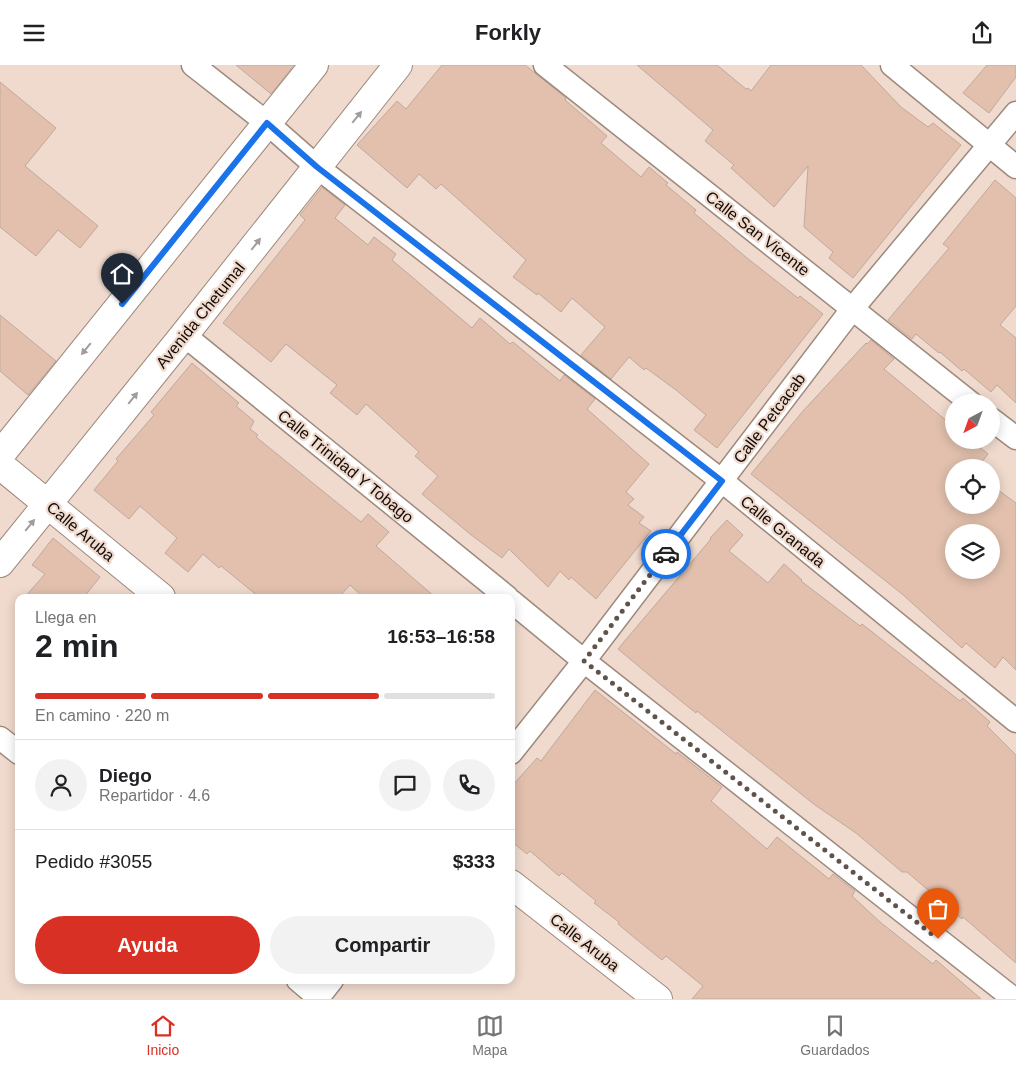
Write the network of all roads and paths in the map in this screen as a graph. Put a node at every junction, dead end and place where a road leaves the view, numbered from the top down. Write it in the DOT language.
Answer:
graph roads {
  1 [pos="194,65"];
  2 [pos="314,65"];
  3 [pos="398,65"];
  4 [pos="545,65"];
  5 [pos="892,65"];
  6 [pos="1016,113"];
  7 [pos="267,123"];
  8 [pos="989,146"];
  9 [pos="317,167"];
  10 [pos="1016,167"];
  11 [pos="853,308"];
  12 [pos="184,335"];
  13 [pos="960,394"];
  14 [pos="1000,426"];
  15 [pos="1016,439"];
  16 [pos="0,455"];
  17 [pos="0,465"];
  18 [pos="722,481"];
  19 [pos="47,503"];
  20 [pos="0,563"];
  21 [pos="157,594"];
  22 [pos="503,594"];
  23 [pos="515,604"];
  24 [pos="584,661"];
  25 [pos="1016,721"];
  26 [pos="0,738"];
  27 [pos="515,748"];
  28 [pos="15,750"];
  29 [pos="515,887"];
  30 [pos="306,984"];
  31 [pos="322,992"];
  32 [pos="658,999"];
  33 [pos="1014,999"];
  1 -- 7 [label="street, Calle Granada"];
  2 -- 7 [label="main road"];
  9 -- 3 [label="main road, Avenida Chetumal, one-way"];
  4 -- 11 [label="street, Calle San Vicente"];
  5 -- 8 [label="street"];
  6 -- 8 [label="street, Calle Petcacab"];
  7 -- 9 [label="street, Calle Granada"];
  7 -- 16 [label="main road, one-way"];
  8 -- 10 [label="street"];
  8 -- 11 [label="street, Calle Petcacab"];
  12 -- 9 [label="main road, Avenida Chetumal, one-way"];
  9 -- 18 [label="street, Calle Granada"];
  11 -- 13 [label="street, Calle San Vicente"];
  11 -- 18 [label="street, Calle Petcacab"];
  19 -- 12 [label="main road, Avenida Chetumal, one-way"];
  12 -- 22 [label="street, Calle Trinidad Y Tobago"];
  14 -- 15 [label="street"];
  17 -- 19 [label="main road, Calle Aruba"];
  18 -- 24 [label="street, Calle Petcacab"];
  18 -- 25 [label="street, Calle Granada"];
  20 -- 19 [label="main road, Avenida Chetumal, one-way"];
  19 -- 21 [label="main road, Calle Aruba"];
  23 -- 24 [label="street"];
  24 -- 27 [label="street, Calle Petcacab"];
  24 -- 33 [label="street"];
  26 -- 28 [label="street"];
  29 -- 32 [label="main road, Calle Aruba"];
  30 -- 31 [label="street"];
}
